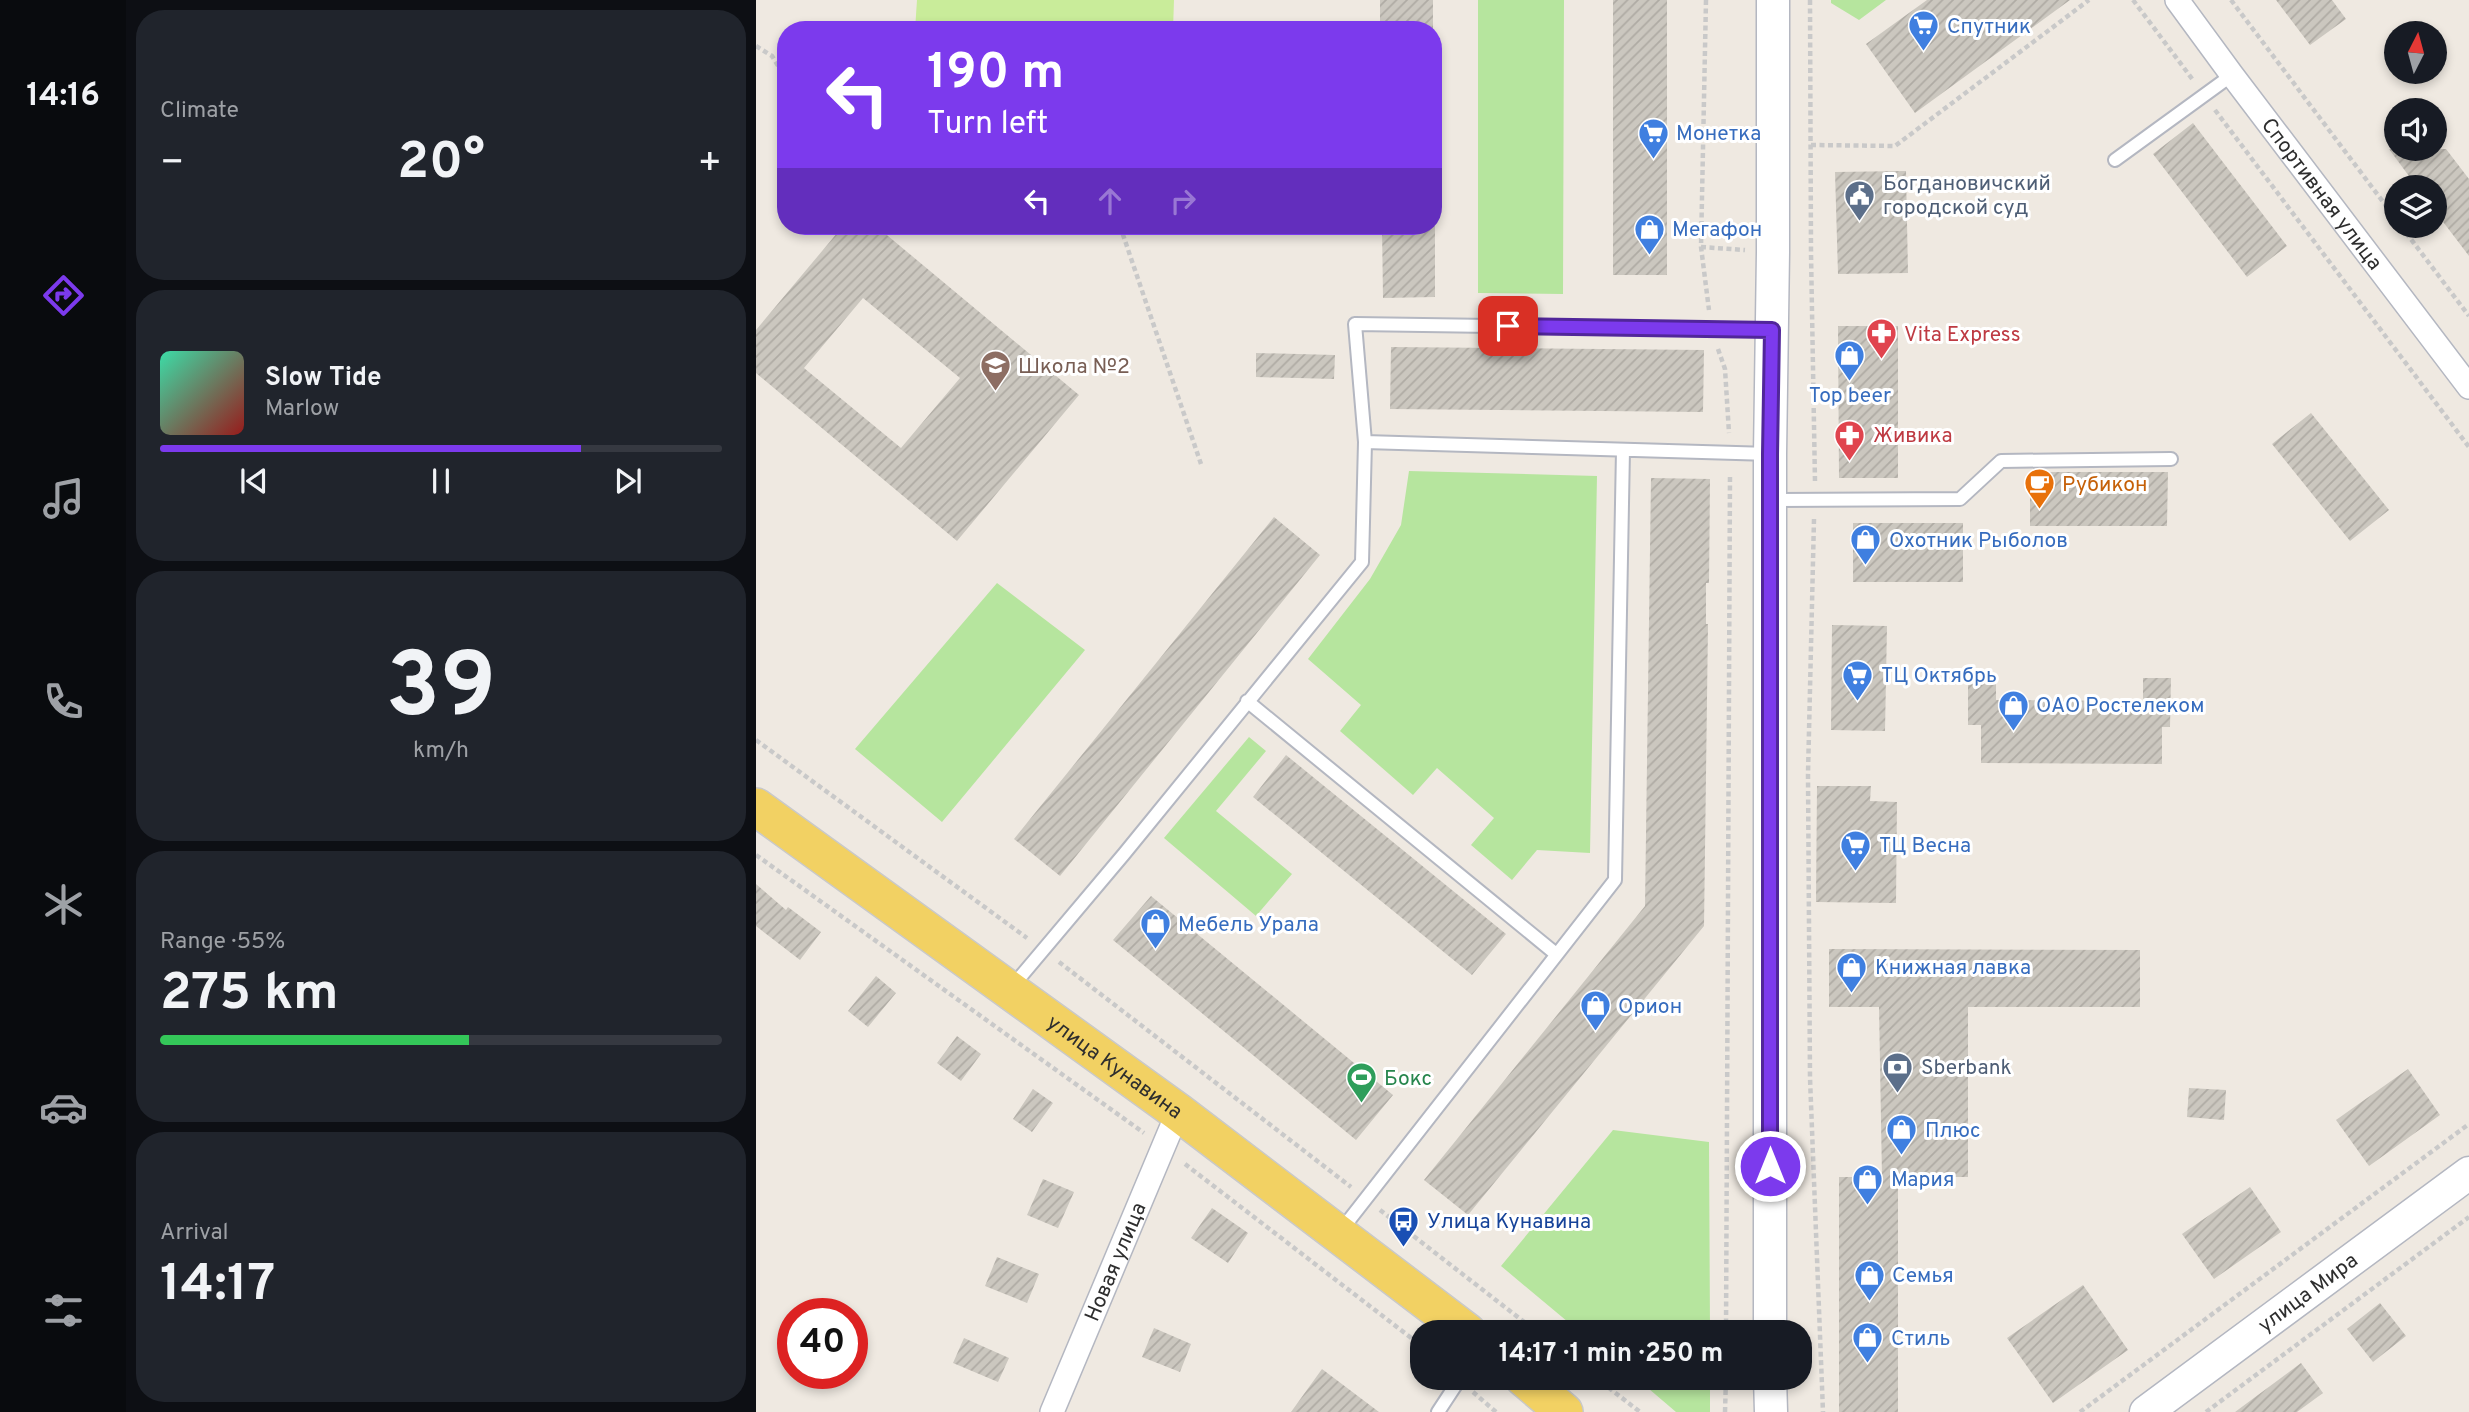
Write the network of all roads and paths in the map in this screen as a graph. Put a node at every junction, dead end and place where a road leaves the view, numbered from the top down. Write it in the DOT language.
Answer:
graph roads {
  1 [pos="1706,0"];
  2 [pos="1773,0"];
  3 [pos="1810,0"];
  4 [pos="2089,0"];
  5 [pos="2133,0"];
  6 [pos="2177,0"];
  7 [pos="2231,0"];
  8 [pos="756,47"];
  9 [pos="777,64"];
  10 [pos="2232,75"];
  11 [pos="2204,95"];
  12 [pos="1811,145"];
  13 [pos="2115,160"];
  14 [pos="2384,203"];
  15 [pos="1123,235"];
  16 [pos="2410,238"];
  17 [pos="2469,316"];
  18 [pos="1711,327"];
  19 [pos="1772,330"];
  20 [pos="2469,387"];
  21 [pos="1365,442"];
  22 [pos="2469,447"];
  23 [pos="1623,450"];
  24 [pos="1730,452"];
  25 [pos="1770,454"];
  26 [pos="2171,459"];
  27 [pos="1201,464"];
  28 [pos="1815,499"];
  29 [pos="1770,500"];
  30 [pos="1247,701"];
  31 [pos="756,740"];
  32 [pos="756,807"];
  33 [pos="756,855"];
  34 [pos="1043,949"];
  35 [pos="1556,954"];
  36 [pos="1009,991"];
  37 [pos="1178,1112"];
  38 [pos="2469,1124"];
  39 [pos="1162,1147"];
  40 [pos="2469,1172"];
  41 [pos="1366,1199"];
  42 [pos="2469,1217"];
  43 [pos="1339,1233"];
  44 [pos="1451,1320"];
  45 [pos="1522,1320"];
  46 [pos="1726,1320"];
  47 [pos="1770,1320"];
  48 [pos="1410,1336"];
  49 [pos="1454,1390"];
  50 [pos="1538,1390"];
  51 [pos="1612,1390"];
  52 [pos="1726,1390"];
  53 [pos="1770,1390"];
  54 [pos="1443,1410"];
  55 [pos="1052,1412"];
  56 [pos="1564,1412"];
  57 [pos="1640,1412"];
  58 [pos="1725,1412"];
  59 [pos="1771,1412"];
  60 [pos="1824,1412"];
  61 [pos="2080,1412"];
  62 [pos="2146,1412"];
  63 [pos="2206,1412"];
  1 -- 18 [label="path"];
  2 -- 19 [label="street"];
  3 -- 12 [label="path"];
  4 -- 12 [label="path"];
  5 -- 11 [label="path"];
  6 -- 10 [label="street, Спортивная улица"];
  7 -- 14 [label="path"];
  8 -- 9 [label="path"];
  10 -- 11 [label="lane"];
  10 -- 20 [label="street, Спортивная улица"];
  11 -- 13 [label="lane"];
  11 -- 22 [label="path"];
  12 -- 28 [label="path"];
  15 -- 27 [label="path"];
  16 -- 17 [label="path"];
  18 -- 19 [label="lane"];
  18 -- 21 [label="lane"];
  18 -- 24 [label="path"];
  19 -- 25 [label="street"];
  21 -- 23 [label="lane"];
  21 -- 30 [label="lane"];
  23 -- 24 [label="lane"];
  23 -- 35 [label="lane"];
  24 -- 25 [label="lane"];
  24 -- 46 [label="path"];
  25 -- 29 [label="street"];
  26 -- 28 [label="lane"];
  28 -- 29 [label="lane"];
  28 -- 60 [label="path"];
  29 -- 47 [label="street"];
  30 -- 34 [label="lane"];
  30 -- 35 [label="lane"];
  31 -- 34 [label="path"];
  32 -- 36 [label="main road, улица Кунавина"];
  33 -- 39 [label="path"];
  34 -- 36 [label="lane"];
  34 -- 41 [label="path"];
  35 -- 41 [label="lane"];
  36 -- 37 [label="main road, улица Кунавина"];
  37 -- 39 [label="street, Новая улица"];
  37 -- 43 [label="main road, улица Кунавина"];
  38 -- 61 [label="path"];
  39 -- 48 [label="path"];
  39 -- 55 [label="street, Новая улица"];
  40 -- 62 [label="street, улица Мира"];
  41 -- 43 [label="lane"];
  41 -- 45 [label="path"];
  42 -- 63 [label="path"];
  43 -- 44 [label="main road, улица Кунавина"];
  49 -- 54 [label="lane"];
  50 -- 56 [label="main road"];
  51 -- 57 [label="path"];
  52 -- 58 [label="path"];
  53 -- 59 [label="street"];
}
